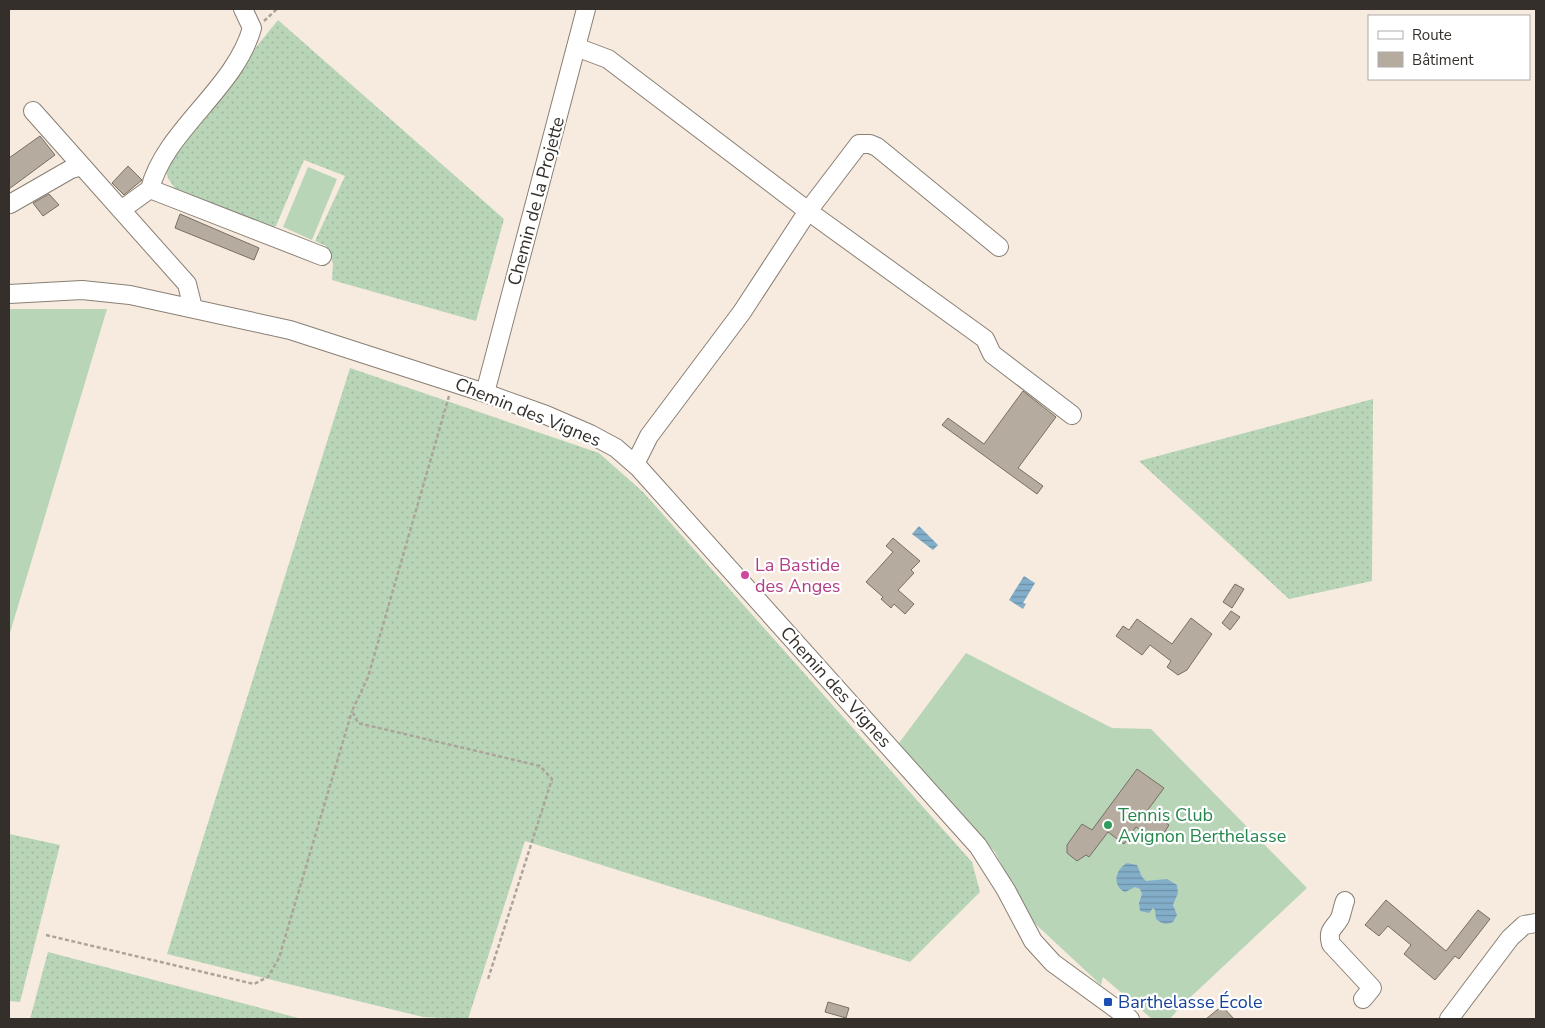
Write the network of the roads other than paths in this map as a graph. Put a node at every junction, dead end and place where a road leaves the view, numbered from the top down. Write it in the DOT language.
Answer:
graph roads {
  1 [pos="243,9"];
  2 [pos="586,9"];
  3 [pos="576,47"];
  4 [pos="33,111"];
  5 [pos="82,166"];
  6 [pos="150,189"];
  7 [pos="10,204"];
  8 [pos="121,210"];
  9 [pos="808,211"];
  10 [pos="999,247"];
  11 [pos="322,256"];
  12 [pos="9,294"];
  13 [pos="193,308"];
  14 [pos="485,393"];
  15 [pos="1072,415"];
  16 [pos="635,464"];
  17 [pos="1345,901"];
  18 [pos="1536,923"];
  19 [pos="1363,999"];
  20 [pos="1130,1019"];
  21 [pos="1449,1019"];
  1 -- 6 [label="street"];
  2 -- 3 [label="street, Chemin de la Projette"];
  3 -- 9 [label="street"];
  3 -- 14 [label="street, Chemin de la Projette"];
  4 -- 5 [label="street"];
  5 -- 7 [label="street"];
  5 -- 8 [label="street"];
  6 -- 8 [label="street"];
  6 -- 11 [label="street"];
  8 -- 13 [label="street"];
  9 -- 10 [label="street"];
  9 -- 15 [label="street"];
  9 -- 16 [label="street"];
  12 -- 13 [label="street, Chemin des Vignes"];
  13 -- 14 [label="street, Chemin des Vignes"];
  14 -- 16 [label="street, Chemin des Vignes"];
  16 -- 20 [label="street, Chemin des Vignes"];
  17 -- 19 [label="street"];
  18 -- 21 [label="street"];
}
